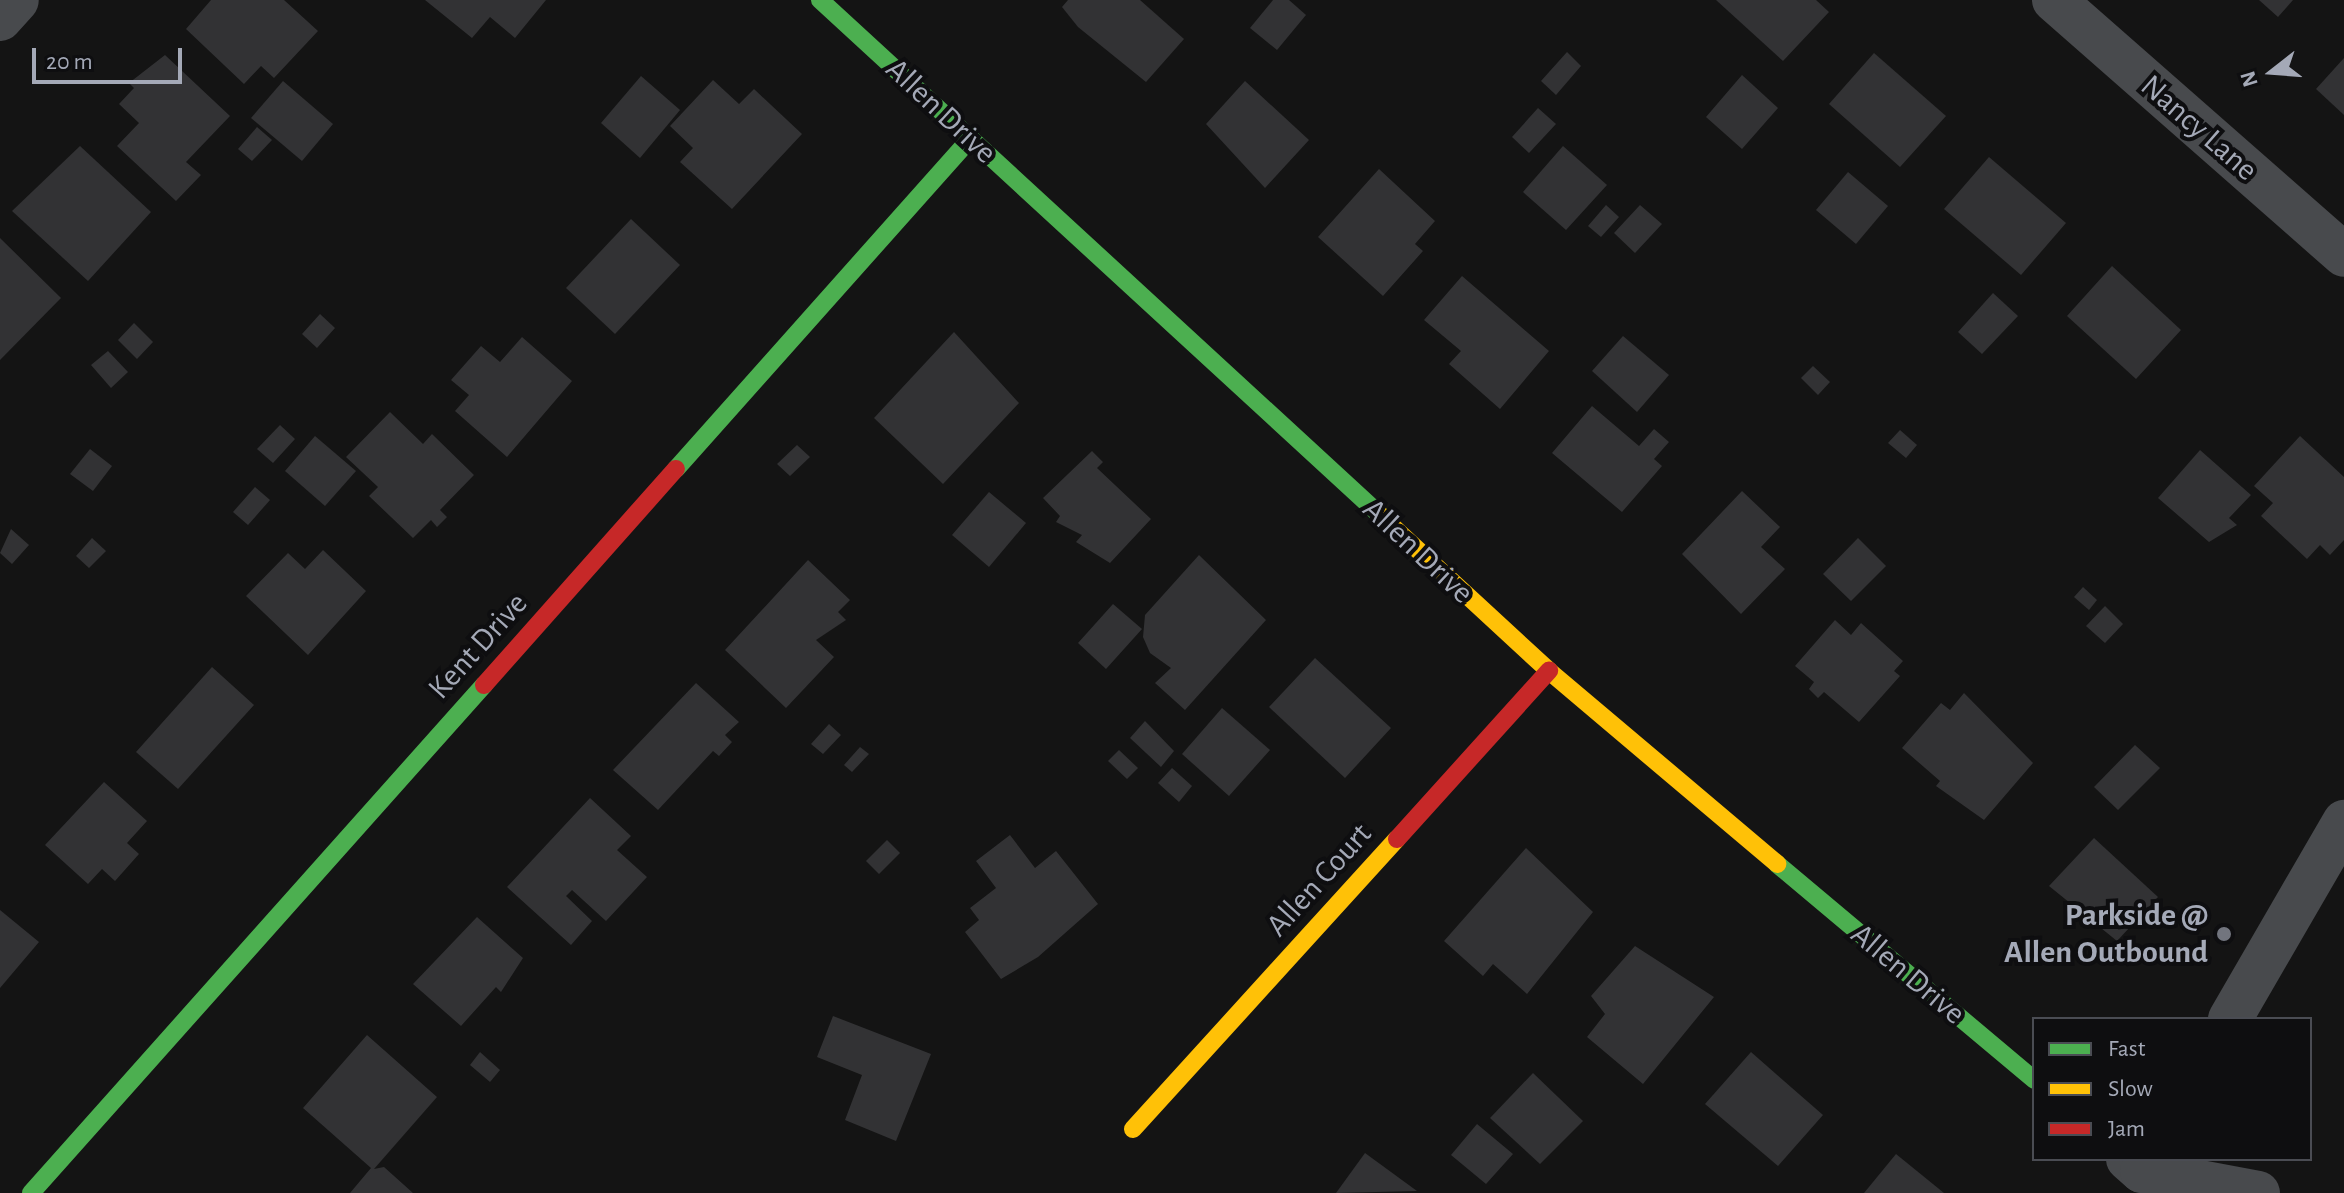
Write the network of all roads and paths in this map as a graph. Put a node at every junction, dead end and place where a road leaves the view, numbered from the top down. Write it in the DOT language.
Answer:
graph roads {
  1 [pos="17,0"];
  2 [pos="820,0"];
  3 [pos="2054,0"];
  4 [pos="0,19"];
  5 [pos="971,138"];
  6 [pos="2344,255"];
  7 [pos="1549,671"];
  8 [pos="2344,822"];
  9 [pos="2231,1017"];
  10 [pos="2032,1078"];
  11 [pos="1133,1129"];
  12 [pos="2137,1170"];
  13 [pos="31,1193"];
  14 [pos="2258,1193"];
  1 -- 4 [label="street"];
  2 -- 5 [label="street, Allen Drive"];
  3 -- 6 [label="street, Nancy Lane"];
  5 -- 7 [label="street, Allen Drive"];
  5 -- 13 [label="street, Kent Drive"];
  7 -- 10 [label="street, Allen Drive"];
  7 -- 11 [label="street, Allen Court"];
  8 -- 9 [label="street"];
  12 -- 14 [label="street"];
}
